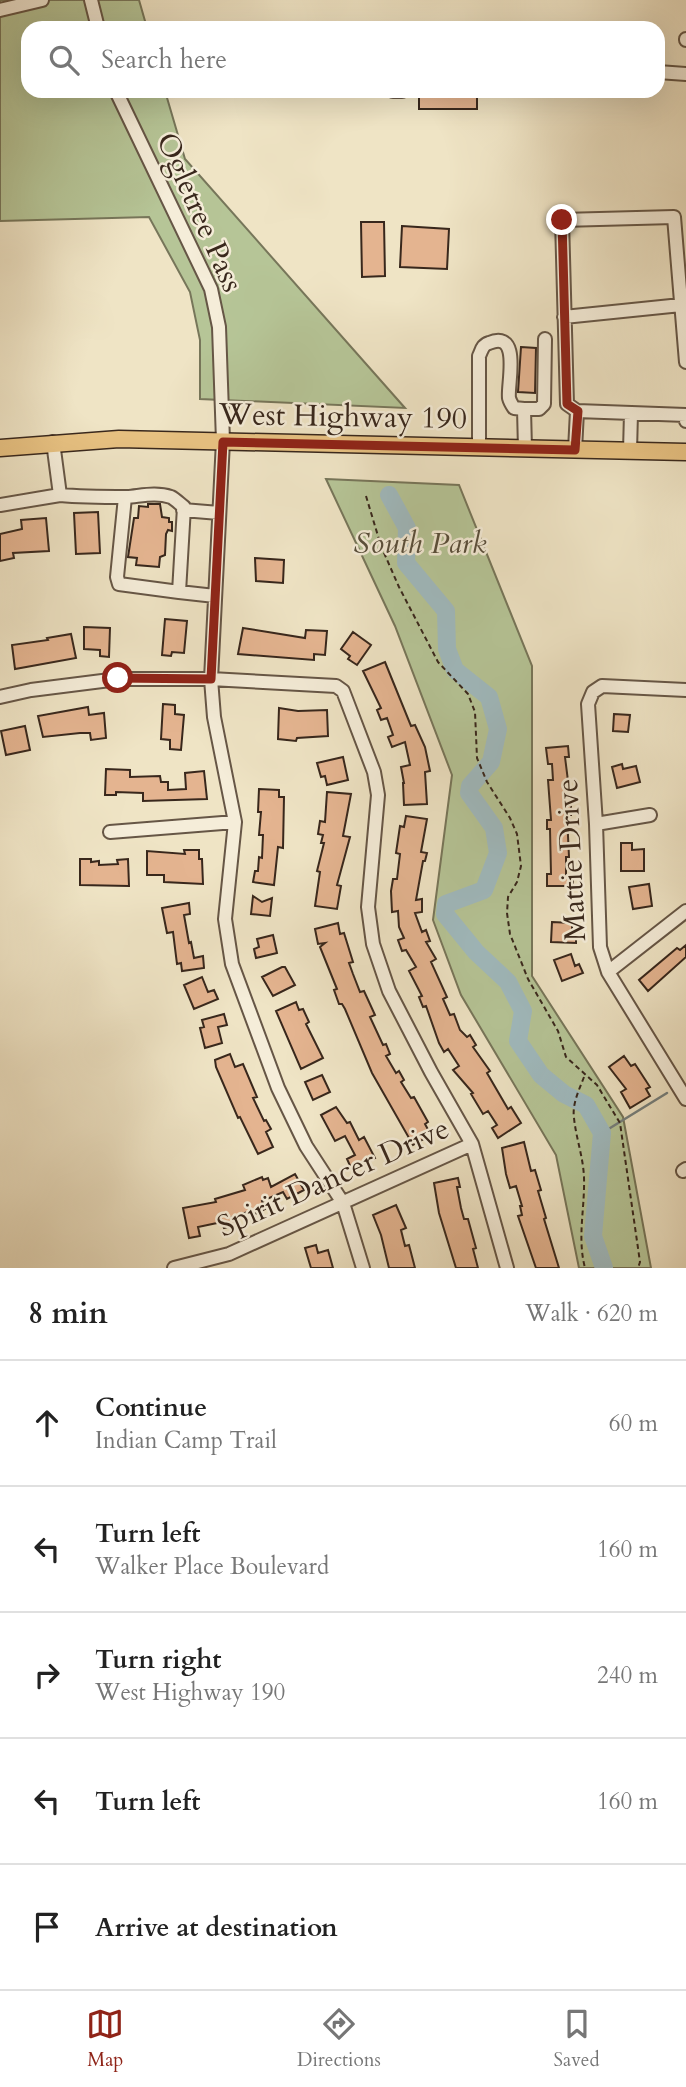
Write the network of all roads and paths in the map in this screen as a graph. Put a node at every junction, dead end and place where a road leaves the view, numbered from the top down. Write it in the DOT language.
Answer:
graph roads {
  1 [pos="43,0"];
  2 [pos="91,0"];
  3 [pos="0,10"];
  4 [pos="96,21"];
  5 [pos="665,72"];
  6 [pos="686,74"];
  7 [pos="119,98"];
  8 [pos="681,306"];
  9 [pos="564,317"];
  10 [pos="545,339"];
  11 [pos="686,362"];
  12 [pos="524,409"];
  13 [pos="578,411"];
  14 [pos="631,413"];
  15 [pos="686,415"];
  16 [pos="686,421"];
  17 [pos="53,442"];
  18 [pos="223,442"];
  19 [pos="479,447"];
  20 [pos="0,448"];
  21 [pos="525,449"];
  22 [pos="575,450"];
  23 [pos="630,451"];
  24 [pos="686,452"];
  25 [pos="60,495"];
  26 [pos="366,496"];
  27 [pos="125,497"];
  28 [pos="0,505"];
  29 [pos="183,510"];
  30 [pos="219,513"];
  31 [pos="179,592"];
  32 [pos="215,596"];
  33 [pos="211,679"];
  34 [pos="686,690"];
  35 [pos="0,697"];
  36 [pos="650,815"];
  37 [pos="235,822"];
  38 [pos="596,824"];
  39 [pos="110,832"];
  40 [pos="686,911"];
  41 [pos="608,972"];
  42 [pos="585,1076"];
  43 [pos="681,1081"];
  44 [pos="686,1099"];
  45 [pos="472,1144"];
  46 [pos="343,1203"];
  47 [pos="174,1268"];
  48 [pos="363,1268"];
  49 [pos="507,1268"];
  50 [pos="585,1268"];
  51 [pos="638,1268"];
  1 -- 3 [label="street"];
  2 -- 4 [label="street"];
  5 -- 6 [label="street"];
  7 -- 18 [label="street, Ogletree Pass"];
  8 -- 9 [label="street"];
  8 -- 9 [label="street"];
  8 -- 11 [label="street"];
  9 -- 13 [label="street"];
  10 -- 12 [label="street"];
  12 -- 19 [label="street"];
  12 -- 21 [label="street"];
  13 -- 14 [label="street"];
  13 -- 22 [label="street"];
  14 -- 15 [label="street"];
  14 -- 23 [label="street"];
  15 -- 16 [label="street"];
  17 -- 18 [label="main road, West Highway 190"];
  17 -- 20 [label="main road, West Highway 190"];
  17 -- 25 [label="street"];
  18 -- 19 [label="main road, West Highway 190"];
  18 -- 30 [label="street, Ogletree Pass"];
  19 -- 21 [label="main road, West Highway 190"];
  21 -- 22 [label="main road, West Highway 190"];
  22 -- 23 [label="main road, West Highway 190"];
  23 -- 24 [label="main road, West Highway 190"];
  25 -- 27 [label="street"];
  25 -- 28 [label="street"];
  26 -- 42 [label="path"];
  27 -- 29 [label="street"];
  27 -- 31 [label="street"];
  29 -- 30 [label="street"];
  29 -- 31 [label="street"];
  30 -- 32 [label="street, Ogletree Pass"];
  31 -- 32 [label="street"];
  32 -- 33 [label="street, Ogletree Pass"];
  33 -- 35 [label="street"];
  33 -- 37 [label="street, Ogletree Pass"];
  33 -- 45 [label="street"];
  34 -- 38 [label="street, Mattie Drive"];
  36 -- 38 [label="street"];
  37 -- 39 [label="street"];
  37 -- 46 [label="street, Ogletree Pass"];
  38 -- 41 [label="street, Mattie Drive"];
  40 -- 41 [label="street"];
  41 -- 43 [label="street, Mattie Drive"];
  42 -- 50 [label="path"];
  42 -- 51 [label="path"];
  43 -- 44 [label="street, Mattie Drive"];
  45 -- 46 [label="street, Spirit Dancer Drive"];
  45 -- 49 [label="street"];
  46 -- 47 [label="street, Spirit Dancer Drive"];
  46 -- 48 [label="street, Ogletree Pass"];
}
